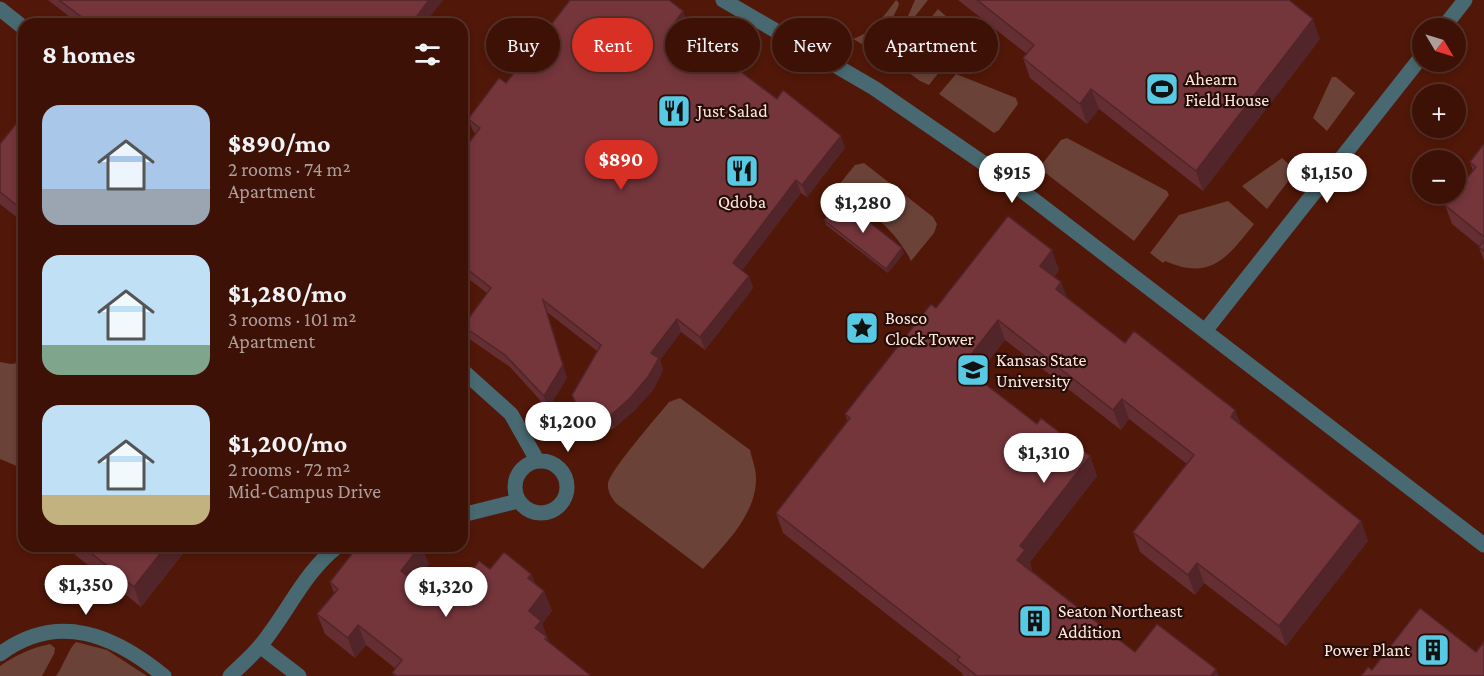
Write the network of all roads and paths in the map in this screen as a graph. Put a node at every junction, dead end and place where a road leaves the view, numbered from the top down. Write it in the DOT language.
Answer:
graph roads {
  1 [pos="723,0"];
  2 [pos="1465,0"];
  3 [pos="0,9"];
  4 [pos="1451,18"];
  5 [pos="18,23"];
  6 [pos="1412,69"];
  7 [pos="1205,331"];
  8 [pos="468,375"];
  9 [pos="537,460"];
  10 [pos="518,501"];
  11 [pos="468,514"];
  12 [pos="1484,545"];
  13 [pos="330,552"];
  14 [pos="260,646"];
  15 [pos="0,654"];
  16 [pos="164,676"];
  17 [pos="230,676"];
  18 [pos="299,676"];
  1 -- 7 [label="street"];
  2 -- 4 [label="street"];
  3 -- 5 [label="street"];
  6 -- 7 [label="street"];
  7 -- 12 [label="street"];
  8 -- 9 [label="street"];
  9 -- 10 [label="street"];
  9 -- 10 [label="street"];
  10 -- 11 [label="street"];
  13 -- 14 [label="street"];
  14 -- 17 [label="street"];
  14 -- 18 [label="street"];
  15 -- 16 [label="street"];
}
